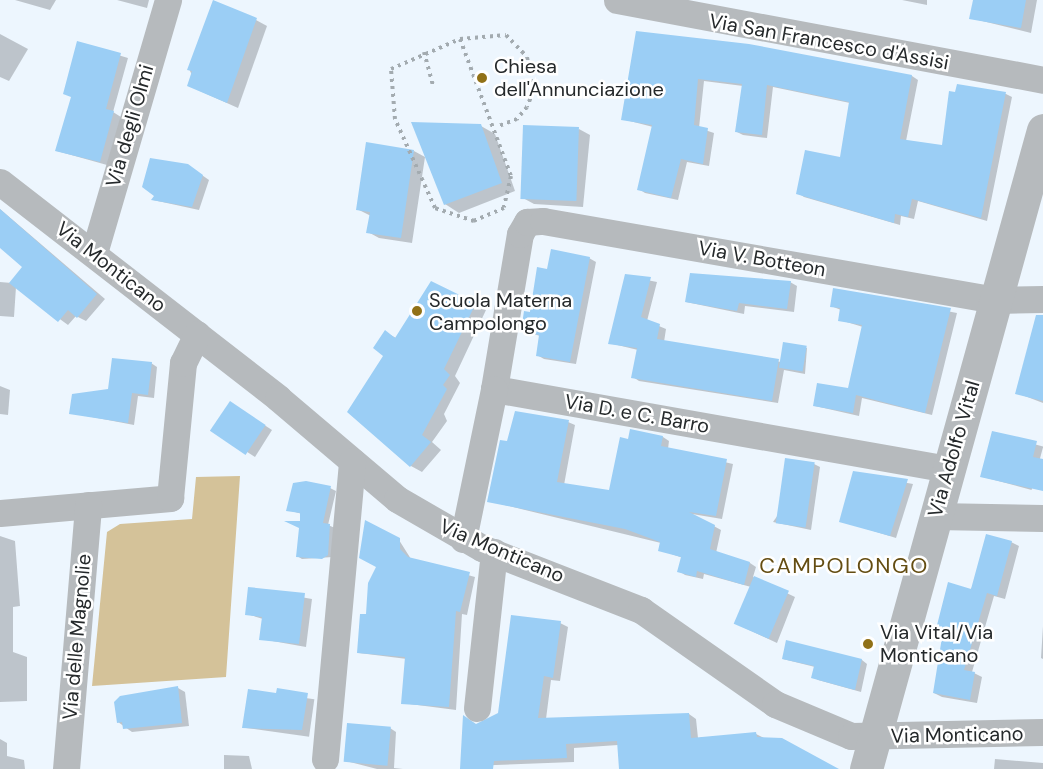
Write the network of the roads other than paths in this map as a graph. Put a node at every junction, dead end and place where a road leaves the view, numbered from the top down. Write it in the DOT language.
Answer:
graph roads {
  1 [pos="168,0"];
  2 [pos="616,0"];
  3 [pos="718,11"];
  4 [pos="1043,81"];
  5 [pos="1043,130"];
  6 [pos="0,182"];
  7 [pos="94,253"];
  8 [pos="1043,299"];
  9 [pos="996,300"];
  10 [pos="196,334"];
  11 [pos="494,389"];
  12 [pos="352,461"];
  13 [pos="948,469"];
  14 [pos="88,505"];
  15 [pos="0,513"];
  16 [pos="935,516"];
  17 [pos="1043,518"];
  18 [pos="463,539"];
  19 [pos="494,552"];
  20 [pos="477,708"];
  21 [pos="1043,732"];
  22 [pos="874,737"];
  23 [pos="325,759"];
  24 [pos="66,769"];
  25 [pos="866,769"];
  1 -- 7 [label="street, Via degli Olmi"];
  2 -- 3 [label="street, Via San Francesco d'Assisi"];
  3 -- 4 [label="street, Via San Francesco d'Assisi"];
  5 -- 9 [label="street, Via Adolfo Vital"];
  6 -- 7 [label="street, Via Monticano"];
  7 -- 10 [label="street, Via Monticano"];
  8 -- 9 [label="street, Via V. Botteon"];
  9 -- 11 [label="street, Via V. Botteon"];
  9 -- 13 [label="street, Via Adolfo Vital"];
  10 -- 12 [label="street, Via Monticano"];
  10 -- 14 [label="street"];
  11 -- 13 [label="street, Via D. e C. Barro"];
  11 -- 18 [label="street"];
  12 -- 18 [label="street, Via Monticano"];
  12 -- 23 [label="street"];
  13 -- 16 [label="street, Via Adolfo Vital"];
  14 -- 15 [label="street"];
  14 -- 24 [label="street, Via delle Magnolie"];
  16 -- 17 [label="street"];
  16 -- 22 [label="street, Via Adolfo Vital"];
  18 -- 19 [label="street, Via Monticano"];
  19 -- 20 [label="street"];
  19 -- 22 [label="street, Via Monticano"];
  21 -- 22 [label="street, Via Monticano"];
  22 -- 25 [label="street, Via Adolfo Vital"];
}
